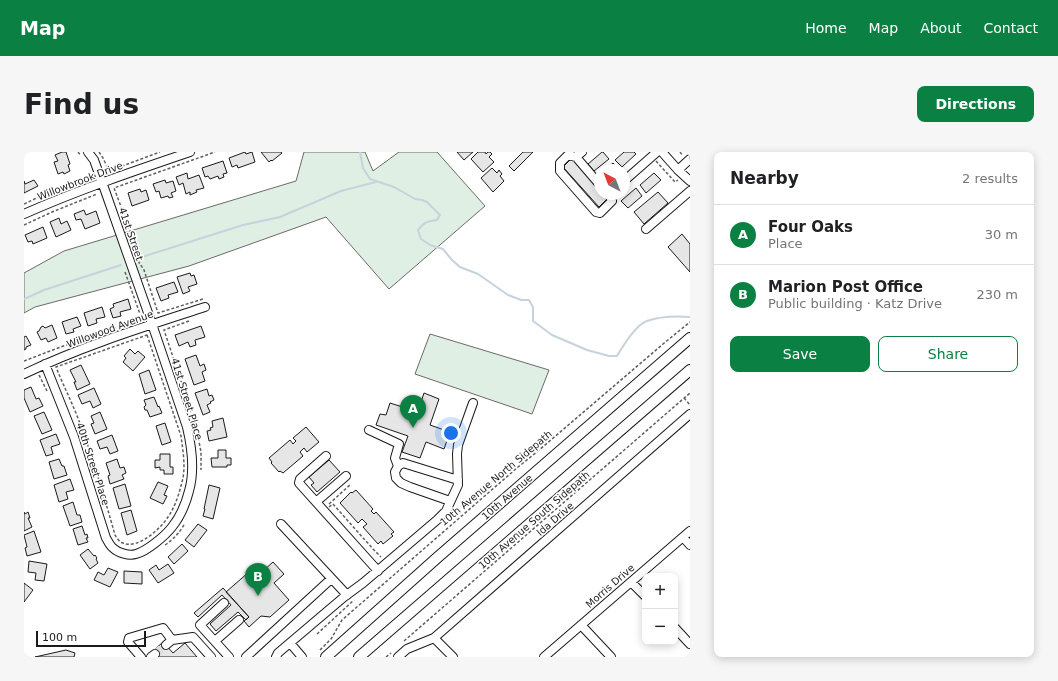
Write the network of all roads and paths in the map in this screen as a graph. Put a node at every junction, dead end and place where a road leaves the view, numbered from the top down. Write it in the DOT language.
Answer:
graph roads {
  1 [pos="78,152"];
  2 [pos="88,152"];
  3 [pos="99,152"];
  4 [pos="160,152"];
  5 [pos="190,152"];
  6 [pos="215,152"];
  7 [pos="657,152"];
  8 [pos="662,152"];
  9 [pos="579,155"];
  10 [pos="690,159"];
  11 [pos="84,161"];
  12 [pos="678,170"];
  13 [pos="90,172"];
  14 [pos="594,176"];
  15 [pos="630,176"];
  16 [pos="690,181"];
  17 [pos="102,182"];
  18 [pos="690,190"];
  19 [pos="98,194"];
  20 [pos="612,200"];
  21 [pos="24,204"];
  22 [pos="24,214"];
  23 [pos="24,224"];
  24 [pos="646,229"];
  25 [pos="125,270"];
  26 [pos="203,299"];
  27 [pos="205,307"];
  28 [pos="191,320"];
  29 [pos="690,322"];
  30 [pos="152,324"];
  31 [pos="690,338"];
  32 [pos="24,362"];
  33 [pos="45,364"];
  34 [pos="56,367"];
  35 [pos="690,370"];
  36 [pos="24,374"];
  37 [pos="34,377"];
  38 [pos="48,393"];
  39 [pos="690,393"];
  40 [pos="684,398"];
  41 [pos="473,403"];
  42 [pos="690,405"];
  43 [pos="690,414"];
  44 [pos="369,430"];
  45 [pos="326,456"];
  46 [pos="398,466"];
  47 [pos="200,475"];
  48 [pos="346,476"];
  49 [pos="458,480"];
  50 [pos="351,484"];
  51 [pos="450,501"];
  52 [pos="316,502"];
  53 [pos="185,522"];
  54 [pos="281,524"];
  55 [pos="690,531"];
  56 [pos="682,537"];
  57 [pos="690,545"];
  58 [pos="161,549"];
  59 [pos="135,554"];
  60 [pos="386,563"];
  61 [pos="378,570"];
  62 [pos="331,579"];
  63 [pos="631,582"];
  64 [pos="642,593"];
  65 [pos="347,595"];
  66 [pos="224,603"];
  67 [pos="239,620"];
  68 [pos="581,625"];
  69 [pos="678,631"];
  70 [pos="434,638"];
  71 [pos="215,642"];
  72 [pos="290,643"];
  73 [pos="403,643"];
  74 [pos="690,644"];
  75 [pos="322,654"];
  76 [pos="395,655"];
  77 [pos="141,657"];
  78 [pos="211,657"];
  79 [pos="229,657"];
  80 [pos="246,657"];
  81 [pos="276,657"];
  82 [pos="302,657"];
  83 [pos="359,657"];
  84 [pos="386,657"];
  85 [pos="453,657"];
  86 [pos="544,657"];
  87 [pos="611,657"];
  1 -- 11 [label="path"];
  2 -- 17 [label="street, 41st Street"];
  3 -- 4 [label="path"];
  5 -- 17 [label="street, Willowbrook Drive"];
  6 -- 26 [label="path"];
  7 -- 15 [label="street"];
  8 -- 12 [label="street"];
  9 -- 14 [label="street"];
  9 -- 20 [label="street"];
  10 -- 12 [label="street"];
  12 -- 16 [label="street"];
  13 -- 21 [label="path"];
  17 -- 22 [label="street, Willowbrook Drive"];
  17 -- 30 [label="street, 41st Street"];
  18 -- 24 [label="street"];
  19 -- 23 [label="path"];
  25 -- 32 [label="path"];
  27 -- 30 [label="street, Willowood Avenue"];
  28 -- 47 [label="path"];
  29 -- 75 [label="path, 10th Avenue North Sidepath"];
  30 -- 33 [label="street, Willowood Avenue"];
  30 -- 59 [label="street, 41st Street Place"];
  31 -- 75 [label="main road, 10th Avenue"];
  33 -- 36 [label="street, Willowood Avenue"];
  33 -- 59 [label="street, 40th Street Place"];
  34 -- 34 [label="path"];
  35 -- 83 [label="main road"];
  37 -- 38 [label="path"];
  39 -- 40 [label="path, 10th Avenue South Sidepath"];
  40 -- 42 [label="path"];
  40 -- 73 [label="path, 10th Avenue South Sidepath"];
  41 -- 49 [label="street"];
  43 -- 70 [label="street, Ida Drive"];
  44 -- 46 [label="street"];
  45 -- 52 [label="street"];
  46 -- 49 [label="street"];
  46 -- 51 [label="street"];
  48 -- 52 [label="street"];
  49 -- 51 [label="street"];
  50 -- 60 [label="path"];
  51 -- 60 [label="street"];
  52 -- 61 [label="street"];
  53 -- 58 [label="path"];
  54 -- 62 [label="street"];
  55 -- 56 [label="street, Morris Drive"];
  56 -- 57 [label="street"];
  56 -- 63 [label="street, Morris Drive"];
  60 -- 61 [label="street"];
  61 -- 65 [label="street"];
  62 -- 65 [label="street"];
  62 -- 80 [label="street"];
  63 -- 64 [label="street"];
  63 -- 68 [label="street, Morris Drive"];
  65 -- 72 [label="street"];
  66 -- 71 [label="street"];
  67 -- 71 [label="street"];
  68 -- 86 [label="street, Morris Drive"];
  68 -- 87 [label="street"];
  69 -- 74 [label="street"];
  70 -- 76 [label="street, Ida Drive"];
  70 -- 85 [label="street"];
  71 -- 79 [label="street"];
  72 -- 81 [label="street"];
  72 -- 82 [label="street"];
  76 -- 84 [label="path"];
  77 -- 78 [label="street"];
}
